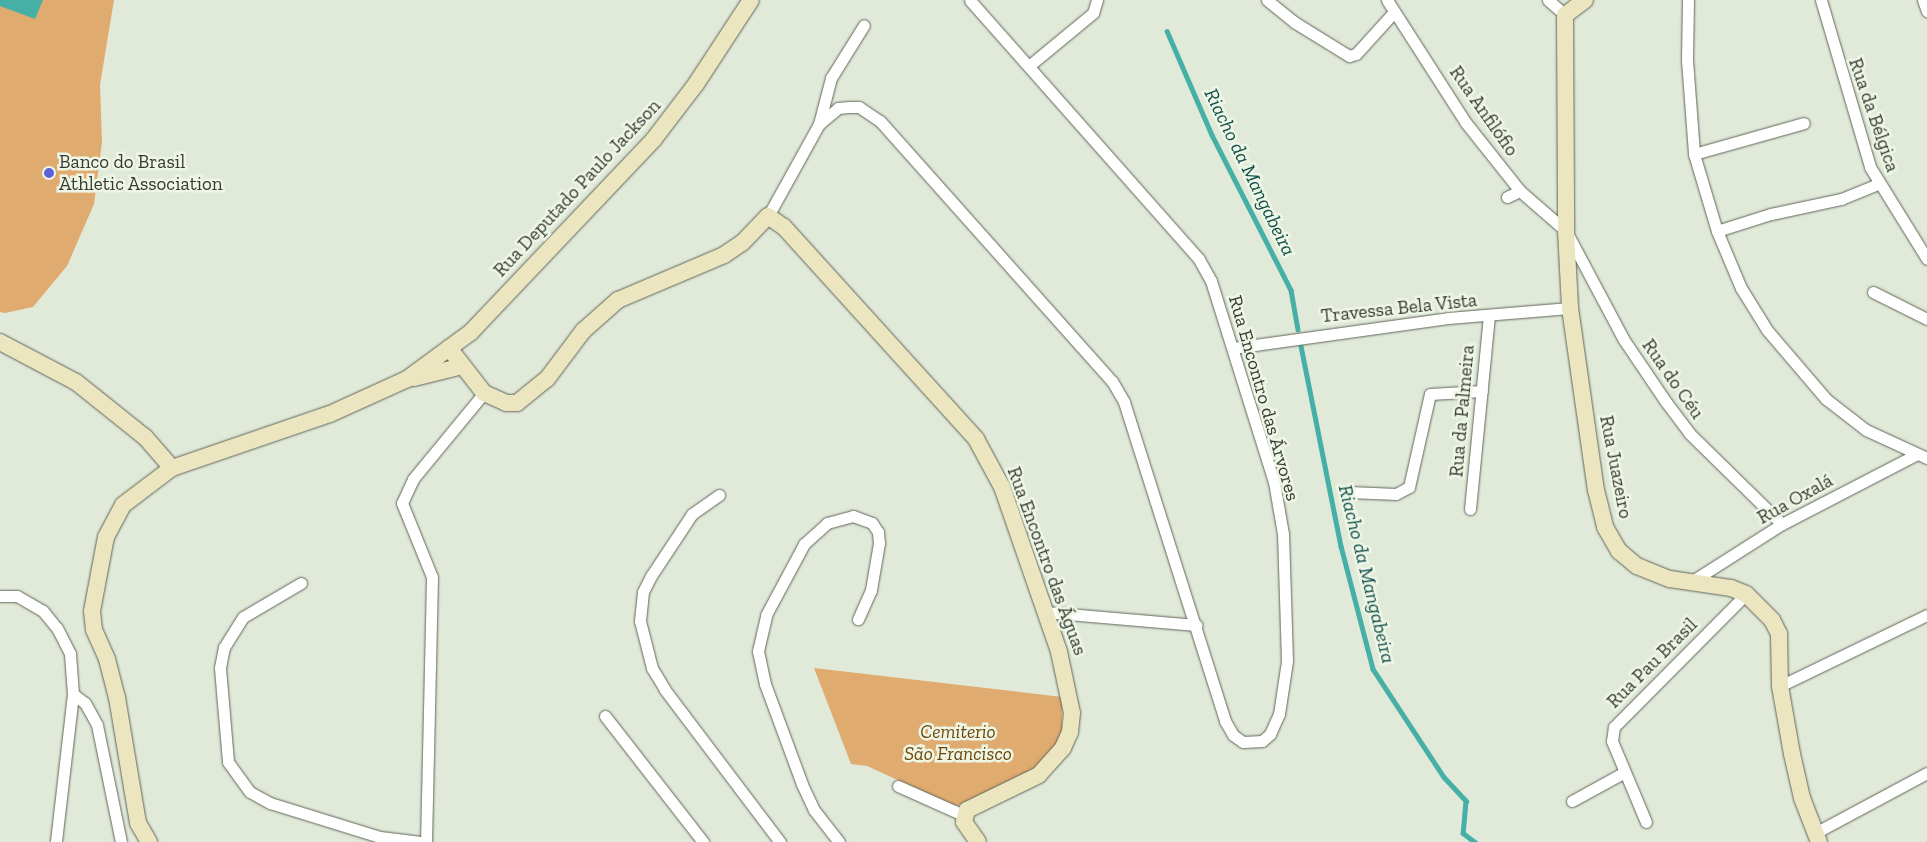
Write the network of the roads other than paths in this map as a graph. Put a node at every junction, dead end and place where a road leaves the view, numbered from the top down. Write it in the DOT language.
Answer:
graph roads {
  1 [pos="751,0"];
  2 [pos="970,0"];
  3 [pos="1097,0"];
  4 [pos="1267,0"];
  5 [pos="1387,0"];
  6 [pos="1548,0"];
  7 [pos="1585,0"];
  8 [pos="1688,0"];
  9 [pos="1821,0"];
  10 [pos="1924,0"];
  11 [pos="1927,11"];
  12 [pos="1393,13"];
  13 [pos="1564,15"];
  14 [pos="864,25"];
  15 [pos="1030,65"];
  16 [pos="1804,123"];
  17 [pos="819,124"];
  18 [pos="1694,154"];
  19 [pos="1878,184"];
  20 [pos="1520,191"];
  21 [pos="1507,197"];
  22 [pos="768,216"];
  23 [pos="1566,231"];
  24 [pos="1717,231"];
  25 [pos="1927,260"];
  26 [pos="1873,292"];
  27 [pos="1570,308"];
  28 [pos="1488,316"];
  29 [pos="1927,320"];
  30 [pos="0,342"];
  31 [pos="449,348"];
  32 [pos="1233,348"];
  33 [pos="463,366"];
  34 [pos="407,380"];
  35 [pos="1482,391"];
  36 [pos="484,393"];
  37 [pos="1922,456"];
  38 [pos="172,468"];
  39 [pos="1349,492"];
  40 [pos="719,495"];
  41 [pos="1470,509"];
  42 [pos="1782,524"];
  43 [pos="1694,580"];
  44 [pos="301,583"];
  45 [pos="1746,594"];
  46 [pos="0,596"];
  47 [pos="1044,612"];
  48 [pos="1927,615"];
  49 [pos="858,619"];
  50 [pos="1196,625"];
  51 [pos="1780,686"];
  52 [pos="73,694"];
  53 [pos="605,716"];
  54 [pos="1625,772"];
  55 [pos="1927,772"];
  56 [pos="898,786"];
  57 [pos="1572,801"];
  58 [pos="963,815"];
  59 [pos="1646,822"];
  60 [pos="1817,838"];
  61 [pos="56,842"];
  62 [pos="121,842"];
  63 [pos="149,842"];
  64 [pos="419,842"];
  65 [pos="426,842"];
  66 [pos="702,842"];
  67 [pos="780,842"];
  68 [pos="839,842"];
  69 [pos="978,842"];
  1 -- 31 [label="main road, Rua Deputado Paulo Jackson"];
  2 -- 15 [label="street, Rua Encontro das Árvores"];
  3 -- 15 [label="street"];
  4 -- 12 [label="street"];
  5 -- 12 [label="street, Rua Anfilófio"];
  6 -- 13 [label="street"];
  7 -- 13 [label="main road"];
  8 -- 18 [label="street"];
  9 -- 19 [label="street, Rua da Bélgica"];
  10 -- 11 [label="street"];
  12 -- 20 [label="street, Rua Anfilófio"];
  13 -- 23 [label="main road, Rua Juazeiro"];
  14 -- 17 [label="street"];
  15 -- 32 [label="street, Rua Encontro das Árvores"];
  16 -- 18 [label="street"];
  17 -- 22 [label="street"];
  17 -- 50 [label="street, Rua Encontro das Árvores"];
  18 -- 24 [label="street"];
  19 -- 24 [label="street"];
  19 -- 25 [label="street, Rua da Bélgica"];
  20 -- 21 [label="street"];
  20 -- 23 [label="street, Rua Anfilófio"];
  22 -- 36 [label="main road"];
  22 -- 47 [label="main road, Rua Encontro das Águas"];
  23 -- 27 [label="main road, Rua Juazeiro"];
  23 -- 42 [label="street, Rua do Céu"];
  24 -- 37 [label="street"];
  26 -- 29 [label="street"];
  27 -- 28 [label="street, Travessa Bela Vista"];
  27 -- 43 [label="main road, Rua Juazeiro"];
  28 -- 32 [label="street, Travessa Bela Vista"];
  28 -- 35 [label="street, Rua da Palmeira"];
  30 -- 38 [label="main road"];
  31 -- 33 [label="main road"];
  31 -- 34 [label="main road, Rua Deputado Paulo Jackson"];
  32 -- 50 [label="street, Rua Encontro das Árvores"];
  33 -- 34 [label="main road, Rua Deputado Paulo Jackson"];
  33 -- 36 [label="main road"];
  34 -- 38 [label="main road, Rua Deputado Paulo Jackson"];
  35 -- 39 [label="street"];
  35 -- 41 [label="street, Rua da Palmeira"];
  36 -- 65 [label="street"];
  37 -- 42 [label="street, Rua Oxalá"];
  38 -- 63 [label="main road, Rua Deputado Paulo Jackson"];
  40 -- 67 [label="street"];
  42 -- 43 [label="street, Rua Oxalá"];
  43 -- 45 [label="main road, Rua Juazeiro"];
  44 -- 64 [label="street"];
  45 -- 51 [label="main road, Rua Juazeiro"];
  45 -- 54 [label="street, Rua Pau Brasil"];
  46 -- 52 [label="street"];
  47 -- 50 [label="street"];
  47 -- 58 [label="main road, Rua Encontro das Águas"];
  48 -- 51 [label="street"];
  49 -- 68 [label="street"];
  51 -- 60 [label="main road, Rua Juazeiro"];
  52 -- 61 [label="street"];
  52 -- 62 [label="street"];
  53 -- 66 [label="street"];
  54 -- 57 [label="street"];
  54 -- 59 [label="street, Rua Pau Brasil"];
  55 -- 60 [label="street"];
  56 -- 58 [label="street"];
  58 -- 69 [label="main road"];
}
